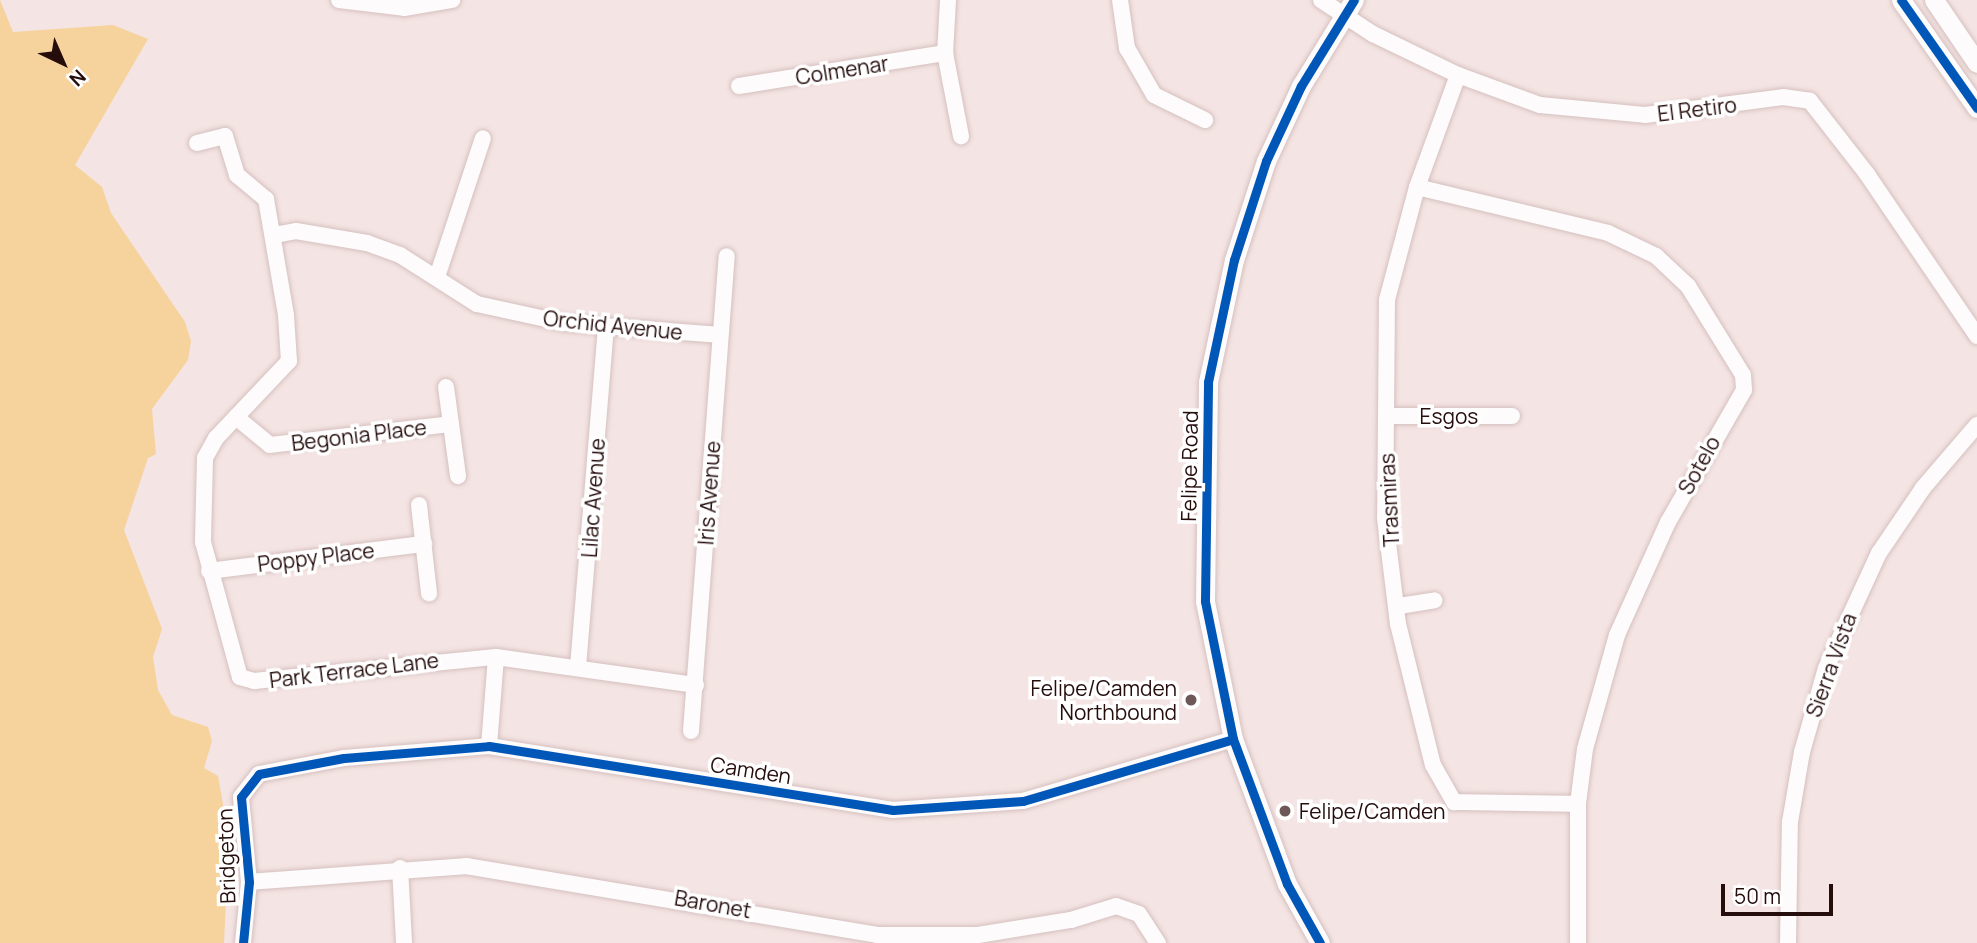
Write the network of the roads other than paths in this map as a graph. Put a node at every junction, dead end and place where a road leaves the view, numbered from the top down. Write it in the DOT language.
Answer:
graph roads {
  1 [pos="339,0"];
  2 [pos="452,0"];
  3 [pos="948,0"];
  4 [pos="1119,0"];
  5 [pos="1321,0"];
  6 [pos="1900,0"];
  7 [pos="1934,0"];
  8 [pos="1349,7"];
  9 [pos="945,53"];
  10 [pos="1977,63"];
  11 [pos="1458,75"];
  12 [pos="739,86"];
  13 [pos="1977,108"];
  14 [pos="1205,120"];
  15 [pos="961,136"];
  16 [pos="483,138"];
  17 [pos="197,143"];
  18 [pos="1417,187"];
  19 [pos="274,235"];
  20 [pos="727,256"];
  21 [pos="437,277"];
  22 [pos="606,328"];
  23 [pos="720,335"];
  24 [pos="1977,336"];
  25 [pos="446,387"];
  26 [pos="1386,416"];
  27 [pos="1512,416"];
  28 [pos="236,417"];
  29 [pos="451,424"];
  30 [pos="1977,425"];
  31 [pos="458,476"];
  32 [pos="419,505"];
  33 [pos="424,544"];
  34 [pos="209,570"];
  35 [pos="429,593"];
  36 [pos="1434,600"];
  37 [pos="1399,606"];
  38 [pos="496,657"];
  39 [pos="578,667"];
  40 [pos="696,685"];
  41 [pos="691,731"];
  42 [pos="1233,738"];
  43 [pos="489,746"];
  44 [pos="259,774"];
  45 [pos="1578,804"];
  46 [pos="400,868"];
  47 [pos="249,882"];
  48 [pos="243,943"];
  49 [pos="404,943"];
  50 [pos="1158,943"];
  51 [pos="1320,943"];
  52 [pos="1578,943"];
  53 [pos="1788,943"];
  1 -- 2 [label="street"];
  3 -- 9 [label="street"];
  4 -- 14 [label="street"];
  5 -- 8 [label="street, El Retiro"];
  6 -- 13 [label="main road"];
  7 -- 10 [label="main road"];
  8 -- 11 [label="street, El Retiro"];
  8 -- 42 [label="main road, Felipe Road"];
  9 -- 12 [label="street, Colmenar"];
  9 -- 15 [label="street"];
  11 -- 18 [label="street, Trasmiras"];
  11 -- 24 [label="street, El Retiro"];
  16 -- 21 [label="street"];
  17 -- 19 [label="street"];
  18 -- 26 [label="street, Trasmiras"];
  18 -- 45 [label="street, Sotelo"];
  19 -- 21 [label="street, Orchid Avenue"];
  19 -- 28 [label="street"];
  20 -- 23 [label="street, Iris Avenue"];
  21 -- 22 [label="street, Orchid Avenue"];
  22 -- 23 [label="street, Orchid Avenue"];
  22 -- 39 [label="street, Lilac Avenue"];
  23 -- 40 [label="street, Iris Avenue"];
  25 -- 29 [label="street, Begonia Place"];
  26 -- 27 [label="street, Esgos"];
  26 -- 37 [label="street, Trasmiras"];
  28 -- 29 [label="street, Begonia Place"];
  28 -- 34 [label="street"];
  29 -- 31 [label="street, Begonia Place"];
  30 -- 53 [label="street, Sierra Vista"];
  32 -- 33 [label="street"];
  33 -- 34 [label="street, Poppy Place"];
  33 -- 35 [label="street"];
  34 -- 38 [label="street, Park Terrace Lane"];
  36 -- 37 [label="street"];
  37 -- 45 [label="street, Trasmiras"];
  38 -- 39 [label="street, Park Terrace Lane"];
  38 -- 43 [label="street"];
  39 -- 40 [label="street, Park Terrace Lane"];
  40 -- 41 [label="street, Iris Avenue"];
  42 -- 43 [label="street, Camden"];
  42 -- 51 [label="main road, Felipe Road"];
  43 -- 44 [label="street, Camden"];
  44 -- 47 [label="street, Bridgeton"];
  45 -- 52 [label="street, Sotelo"];
  46 -- 47 [label="street, Baronet"];
  46 -- 49 [label="street"];
  46 -- 50 [label="street, Baronet"];
  47 -- 48 [label="street, Bridgeton"];
}
